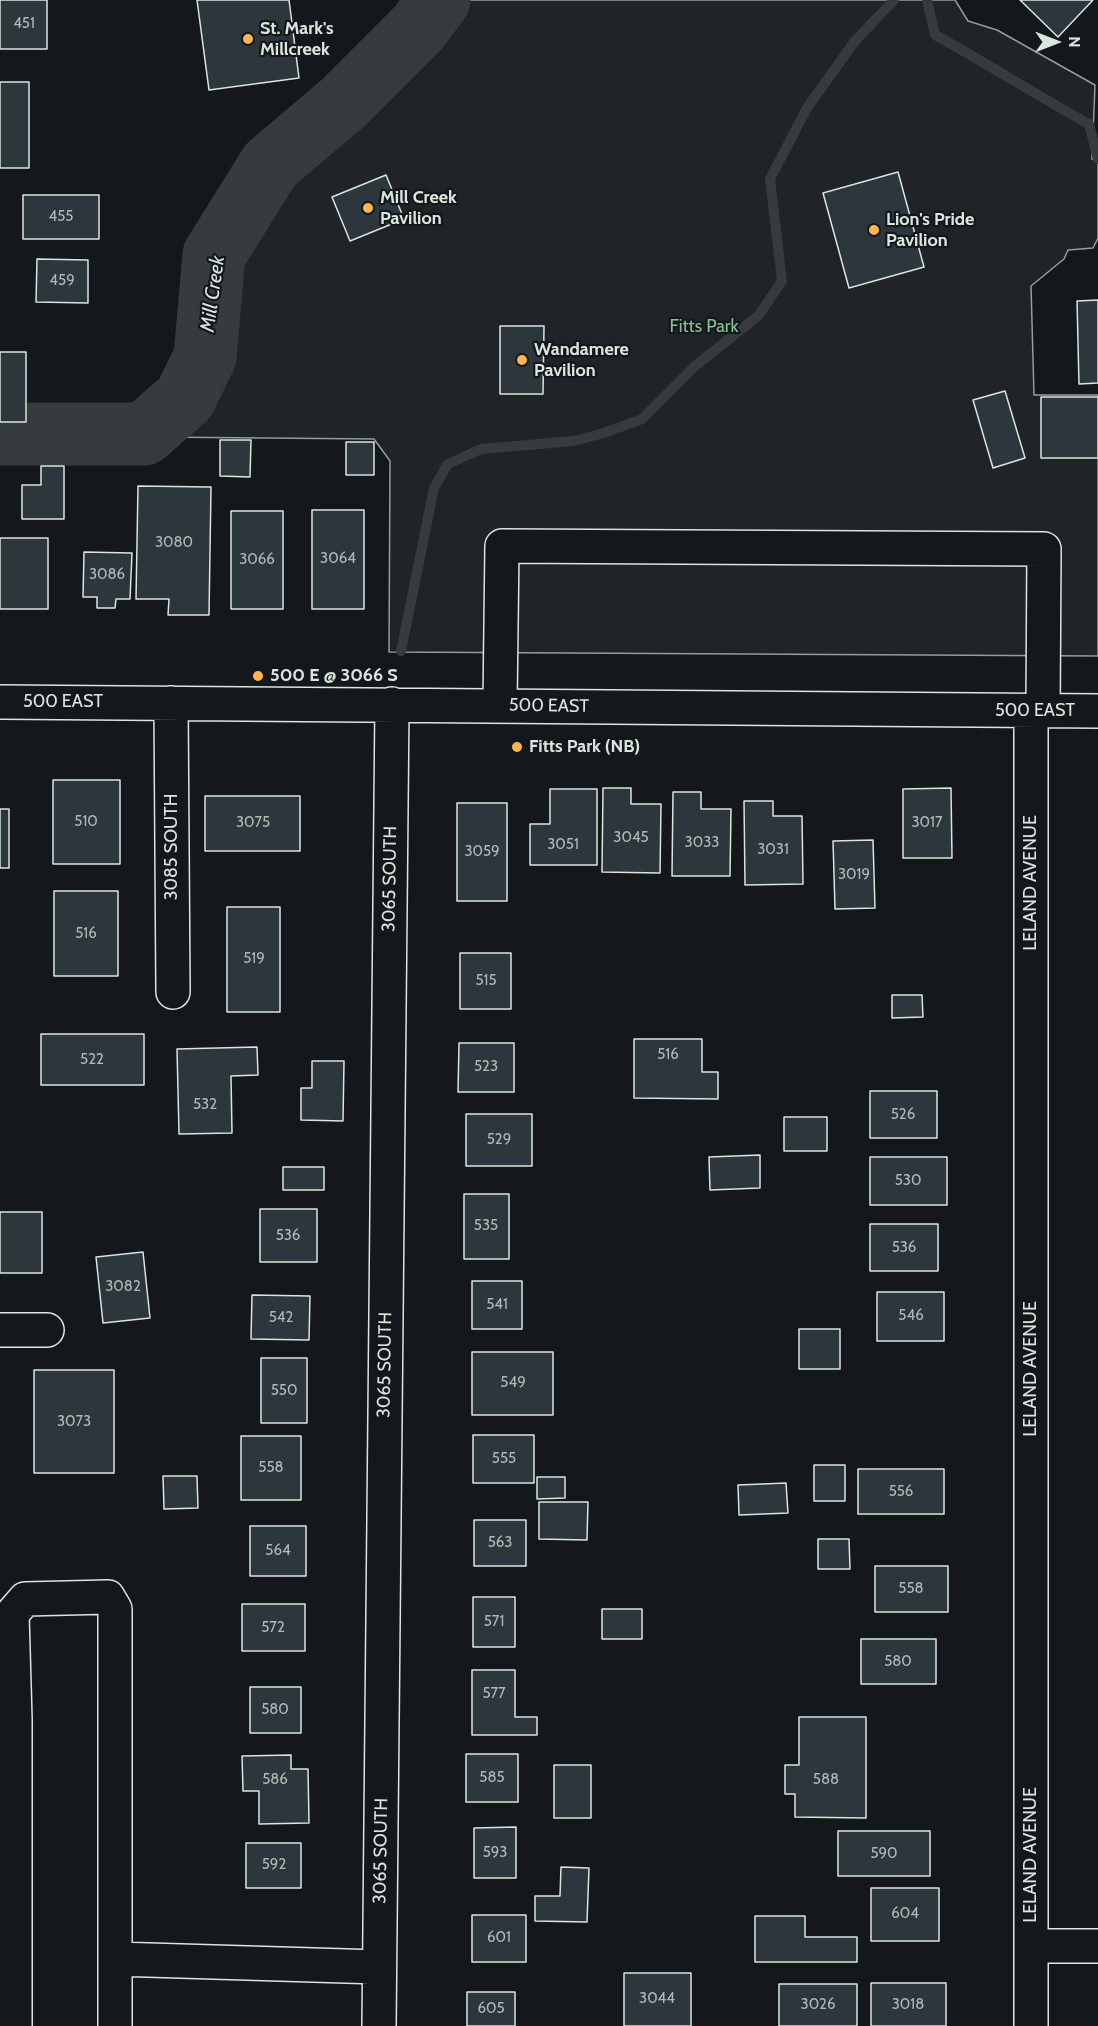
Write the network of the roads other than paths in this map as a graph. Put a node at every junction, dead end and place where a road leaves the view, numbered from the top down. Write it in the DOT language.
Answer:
graph roads {
  1 [pos="0,702"];
  2 [pos="171,703"];
  3 [pos="392,704"];
  4 [pos="500,705"];
  5 [pos="1037,711"];
  6 [pos="1098,711"];
  7 [pos="173,992"];
  8 [pos="0,1330"];
  9 [pos="47,1330"];
  10 [pos="7,1720"];
  11 [pos="1031,1946"];
  12 [pos="1098,1946"];
  13 [pos="115,1959"];
  14 [pos="379,1967"];
  15 [pos="15,2026"];
  16 [pos="115,2026"];
  17 [pos="379,2026"];
  18 [pos="1031,2026"];
  1 -- 2 [label="street, 500 EAST"];
  2 -- 3 [label="street, 500 EAST"];
  2 -- 7 [label="street, 3085 SOUTH"];
  3 -- 4 [label="street, 500 EAST"];
  3 -- 14 [label="street, 3065 SOUTH"];
  4 -- 5 [label="street, 500 EAST"];
  4 -- 5 [label="street, LELAND AVENUE"];
  5 -- 6 [label="street, 500 EAST"];
  5 -- 11 [label="street, LELAND AVENUE"];
  8 -- 9 [label="street"];
  10 -- 13 [label="street"];
  10 -- 15 [label="street"];
  11 -- 12 [label="street"];
  11 -- 18 [label="street, LELAND AVENUE"];
  13 -- 14 [label="street"];
  13 -- 16 [label="street"];
  14 -- 17 [label="street, 3065 SOUTH"];
}
